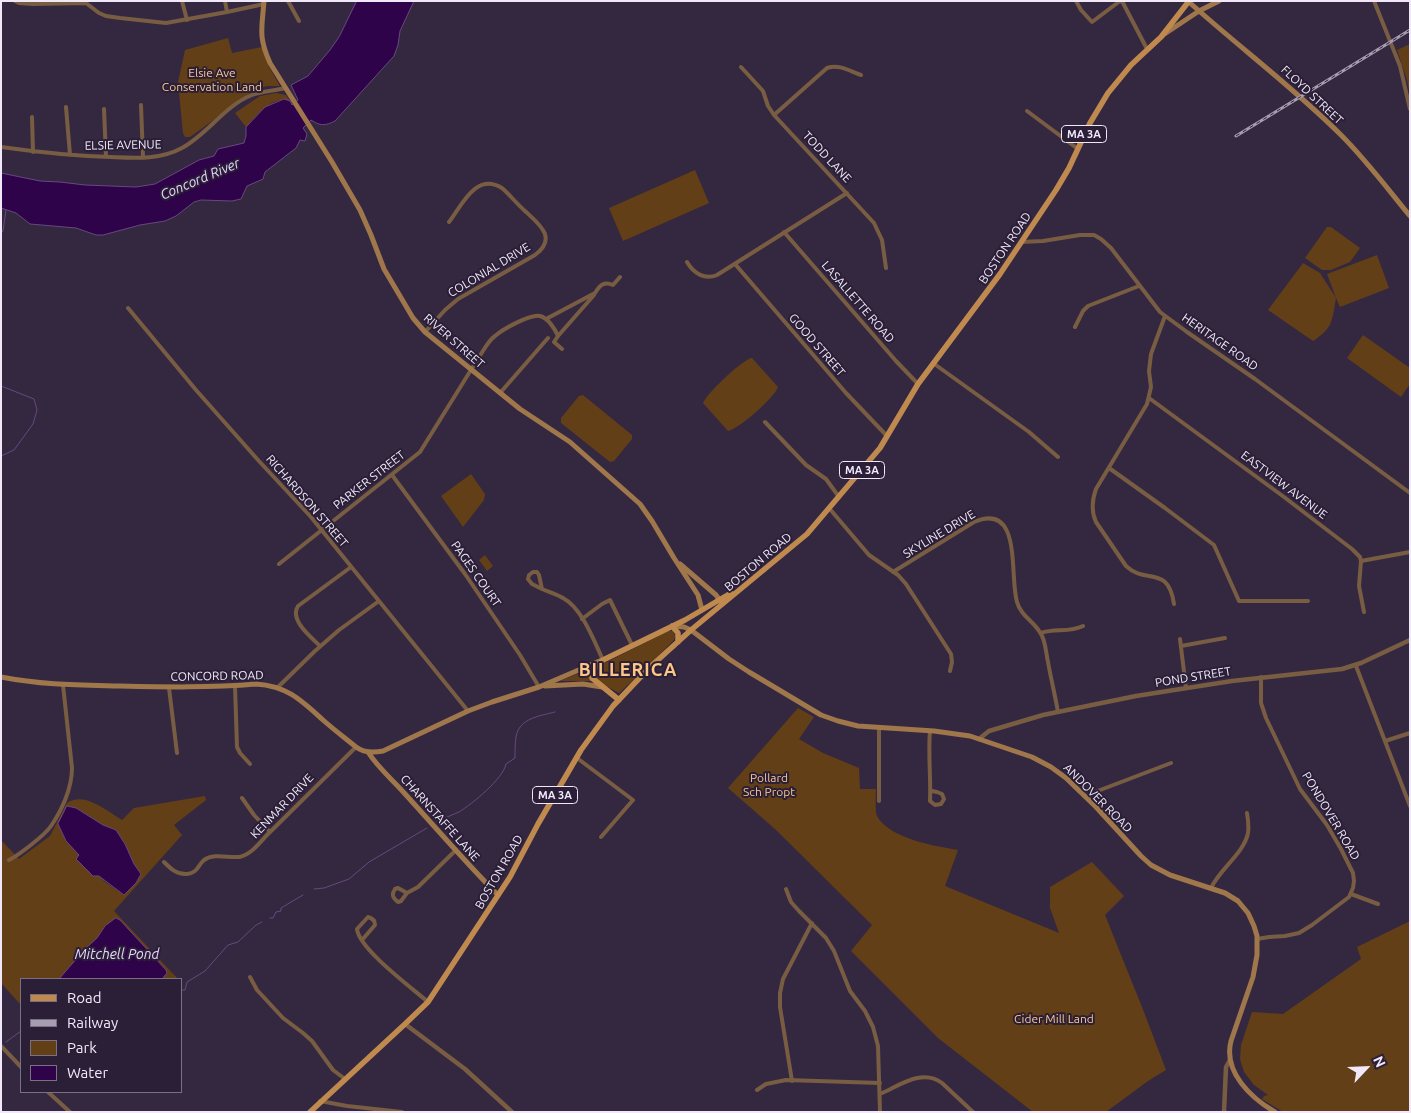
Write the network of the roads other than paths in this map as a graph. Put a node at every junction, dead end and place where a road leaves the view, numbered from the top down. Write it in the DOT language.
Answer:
graph roads {
  1 [pos="14,1"];
  2 [pos="182,1"];
  3 [pos="225,1"];
  4 [pos="288,1"];
  5 [pos="1076,1"];
  6 [pos="1120,1"];
  7 [pos="1189,1"];
  8 [pos="1219,1"];
  9 [pos="1374,1"];
  10 [pos="89,3"];
  11 [pos="264,3"];
  12 [pos="1211,5"];
  13 [pos="1199,11"];
  14 [pos="227,12"];
  15 [pos="186,20"];
  16 [pos="1210,20"];
  17 [pos="299,21"];
  18 [pos="1161,37"];
  19 [pos="1147,49"];
  20 [pos="741,67"];
  21 [pos="862,75"];
  22 [pos="285,88"];
  23 [pos="141,105"];
  24 [pos="66,107"];
  25 [pos="104,109"];
  26 [pos="1410,109"];
  27 [pos="1027,111"];
  28 [pos="774,115"];
  29 [pos="32,117"];
  30 [pos="1,147"];
  31 [pos="1078,149"];
  32 [pos="33,152"];
  33 [pos="70,155"];
  34 [pos="106,157"];
  35 [pos="143,157"];
  36 [pos="847,193"];
  37 [pos="1410,216"];
  38 [pos="449,222"];
  39 [pos="784,232"];
  40 [pos="1022,242"];
  41 [pos="687,262"];
  42 [pos="735,264"];
  43 [pos="886,268"];
  44 [pos="620,277"];
  45 [pos="1139,286"];
  46 [pos="595,293"];
  47 [pos="570,306"];
  48 [pos="128,308"];
  49 [pos="577,314"];
  50 [pos="1165,316"];
  51 [pos="546,319"];
  52 [pos="1075,327"];
  53 [pos="425,332"];
  54 [pos="558,336"];
  55 [pos="548,338"];
  56 [pos="562,349"];
  57 [pos="933,363"];
  58 [pos="472,370"];
  59 [pos="918,384"];
  60 [pos="500,393"];
  61 [pos="1149,398"];
  62 [pos="765,422"];
  63 [pos="888,436"];
  64 [pos="1058,457"];
  65 [pos="1109,468"];
  66 [pos="392,475"];
  67 [pos="1410,493"];
  68 [pos="839,497"];
  69 [pos="829,508"];
  70 [pos="322,530"];
  71 [pos="1410,552"];
  72 [pos="674,558"];
  73 [pos="1361,562"];
  74 [pos="279,564"];
  75 [pos="351,567"];
  76 [pos="894,572"];
  77 [pos="542,589"];
  78 [pos="379,601"];
  79 [pos="1308,601"];
  80 [pos="721,602"];
  81 [pos="1174,604"];
  82 [pos="702,610"];
  83 [pos="1364,612"];
  84 [pos="582,619"];
  85 [pos="672,626"];
  86 [pos="1083,626"];
  87 [pos="691,630"];
  88 [pos="1041,633"];
  89 [pos="1225,638"];
  90 [pos="1180,639"];
  91 [pos="1410,640"];
  92 [pos="678,642"];
  93 [pos="632,645"];
  94 [pos="320,646"];
  95 [pos="1181,646"];
  96 [pos="603,660"];
  97 [pos="1356,666"];
  98 [pos="950,671"];
  99 [pos="1,677"];
  100 [pos="1261,677"];
  101 [pos="63,685"];
  102 [pos="235,686"];
  103 [pos="539,687"];
  104 [pos="602,687"];
  105 [pos="169,688"];
  106 [pos="277,688"];
  107 [pos="1186,688"];
  108 [pos="619,700"];
  109 [pos="468,711"];
  110 [pos="1058,712"];
  111 [pos="879,728"];
  112 [pos="930,731"];
  113 [pos="1410,732"];
  114 [pos="979,738"];
  115 [pos="1386,741"];
  116 [pos="356,747"];
  117 [pos="368,752"];
  118 [pos="177,753"];
  119 [pos="577,758"];
  120 [pos="1171,762"];
  121 [pos="250,764"];
  122 [pos="932,792"];
  123 [pos="242,798"];
  124 [pos="1087,798"];
  125 [pos="879,801"];
  126 [pos="1410,806"];
  127 [pos="1247,813"];
  128 [pos="270,832"];
  129 [pos="602,838"];
  130 [pos="456,850"];
  131 [pos="9,860"];
  132 [pos="164,862"];
  133 [pos="1211,888"];
  134 [pos="786,889"];
  135 [pos="407,893"];
  136 [pos="1351,894"];
  137 [pos="498,895"];
  138 [pos="1378,904"];
  139 [pos="812,923"];
  140 [pos="1257,939"];
  141 [pos="362,940"];
  142 [pos="250,978"];
  143 [pos="428,1002"];
  144 [pos="405,1024"];
  145 [pos="1,1046"];
  146 [pos="1230,1060"];
  147 [pos="20,1066"];
  148 [pos="344,1079"];
  149 [pos="792,1081"];
  150 [pos="880,1083"];
  151 [pos="756,1090"];
  152 [pos="49,1093"];
  153 [pos="880,1094"];
  154 [pos="320,1101"];
  155 [pos="70,1112"];
  156 [pos="310,1112"];
  157 [pos="402,1112"];
  158 [pos="512,1112"];
  159 [pos="880,1112"];
  160 [pos="973,1112"];
  161 [pos="1224,1112"];
  162 [pos="1275,1112"];
  1 -- 10 [label="street"];
  2 -- 15 [label="street"];
  3 -- 14 [label="street"];
  4 -- 17 [label="street"];
  5 -- 6 [label="street"];
  6 -- 19 [label="street"];
  7 -- 13 [label="main road, FLOYD STREET"];
  7 -- 18 [label="main road, BOSTON ROAD / MA 3A"];
  8 -- 12 [label="main road"];
  9 -- 26 [label="street"];
  10 -- 15 [label="street"];
  11 -- 14 [label="street"];
  11 -- 22 [label="main road, RIVER STREET"];
  12 -- 13 [label="main road"];
  12 -- 16 [label="main road"];
  13 -- 16 [label="main road, FLOYD STREET"];
  13 -- 18 [label="main road"];
  14 -- 15 [label="street"];
  16 -- 37 [label="main road, FLOYD STREET"];
  18 -- 19 [label="main road, BOSTON ROAD / MA 3A"];
  19 -- 31 [label="main road, BOSTON ROAD / MA 3A"];
  20 -- 28 [label="street, TODD LANE"];
  21 -- 28 [label="street"];
  22 -- 35 [label="street, ELSIE AVENUE"];
  22 -- 53 [label="main road, RIVER STREET"];
  23 -- 35 [label="street"];
  24 -- 33 [label="street"];
  25 -- 34 [label="street"];
  27 -- 31 [label="street"];
  28 -- 36 [label="street, TODD LANE"];
  29 -- 32 [label="street"];
  30 -- 32 [label="street, ELSIE AVENUE"];
  31 -- 40 [label="main road, BOSTON ROAD / MA 3A"];
  32 -- 33 [label="street, ELSIE AVENUE"];
  33 -- 34 [label="street, ELSIE AVENUE"];
  34 -- 35 [label="street, ELSIE AVENUE"];
  36 -- 39 [label="street"];
  36 -- 43 [label="street, TODD LANE"];
  38 -- 53 [label="street, COLONIAL DRIVE"];
  39 -- 42 [label="street"];
  39 -- 59 [label="street, LASALLETTE ROAD"];
  40 -- 45 [label="street, HERITAGE ROAD"];
  40 -- 57 [label="main road, BOSTON ROAD / MA 3A"];
  41 -- 42 [label="street"];
  42 -- 63 [label="street, GOOD STREET"];
  44 -- 46 [label="street"];
  45 -- 50 [label="street, HERITAGE ROAD"];
  45 -- 52 [label="street"];
  46 -- 47 [label="street"];
  46 -- 49 [label="street"];
  47 -- 49 [label="street"];
  47 -- 51 [label="street"];
  48 -- 70 [label="street, RICHARDSON STREET"];
  49 -- 54 [label="street"];
  50 -- 61 [label="street"];
  50 -- 67 [label="street, HERITAGE ROAD"];
  51 -- 54 [label="street"];
  51 -- 58 [label="street, PARKER STREET"];
  53 -- 58 [label="main road, RIVER STREET"];
  54 -- 56 [label="street"];
  55 -- 60 [label="street"];
  57 -- 59 [label="main road, BOSTON ROAD / MA 3A"];
  57 -- 64 [label="street"];
  58 -- 60 [label="main road, RIVER STREET"];
  58 -- 66 [label="street, PARKER STREET"];
  59 -- 63 [label="main road, BOSTON ROAD / MA 3A"];
  60 -- 72 [label="main road, RIVER STREET"];
  61 -- 65 [label="street"];
  61 -- 73 [label="street, EASTVIEW AVENUE"];
  62 -- 68 [label="street"];
  63 -- 68 [label="main road, BOSTON ROAD / MA 3A"];
  65 -- 79 [label="street"];
  65 -- 81 [label="street"];
  66 -- 70 [label="street, PARKER STREET"];
  66 -- 103 [label="street, PAGES COURT"];
  68 -- 69 [label="main road, BOSTON ROAD / MA 3A"];
  69 -- 76 [label="street"];
  69 -- 80 [label="main road, BOSTON ROAD / MA 3A"];
  70 -- 74 [label="street, PARKER STREET"];
  70 -- 75 [label="street, RICHARDSON STREET"];
  71 -- 73 [label="street"];
  72 -- 80 [label="main road, RIVER STREET"];
  72 -- 82 [label="main road, RIVER STREET"];
  73 -- 83 [label="street"];
  75 -- 78 [label="street, RICHARDSON STREET"];
  75 -- 94 [label="street"];
  76 -- 88 [label="street, SKYLINE DRIVE"];
  76 -- 98 [label="street"];
  77 -- 77 [label="street"];
  77 -- 84 [label="street"];
  78 -- 94 [label="street"];
  78 -- 109 [label="street, RICHARDSON STREET"];
  80 -- 82 [label="main road, MA 3A"];
  80 -- 87 [label="main road, BOSTON ROAD / MA 3A"];
  82 -- 85 [label="main road, MA 3A"];
  84 -- 93 [label="street"];
  84 -- 96 [label="street"];
  85 -- 87 [label="main road"];
  85 -- 92 [label="main road"];
  85 -- 93 [label="main road, MA 3A"];
  86 -- 88 [label="street"];
  87 -- 92 [label="main road, BOSTON ROAD / MA 3A"];
  87 -- 111 [label="main road, ANDOVER ROAD"];
  88 -- 110 [label="street, SKYLINE DRIVE"];
  89 -- 95 [label="street"];
  90 -- 95 [label="street"];
  91 -- 97 [label="street, POND STREET"];
  92 -- 108 [label="main road, BOSTON ROAD / MA 3A"];
  93 -- 96 [label="main road, MA 3A"];
  94 -- 106 [label="street"];
  95 -- 107 [label="street"];
  96 -- 103 [label="main road"];
  96 -- 104 [label="main road"];
  97 -- 100 [label="street, POND STREET"];
  97 -- 115 [label="street"];
  99 -- 101 [label="main road, CONCORD ROAD"];
  100 -- 107 [label="street, POND STREET"];
  100 -- 136 [label="street, PONDOVER ROAD"];
  101 -- 105 [label="main road, CONCORD ROAD"];
  101 -- 131 [label="street"];
  102 -- 105 [label="main road, CONCORD ROAD"];
  102 -- 106 [label="main road, CONCORD ROAD"];
  102 -- 121 [label="street"];
  103 -- 104 [label="main road"];
  103 -- 109 [label="main road"];
  104 -- 108 [label="main road"];
  105 -- 118 [label="street"];
  106 -- 116 [label="main road, CONCORD ROAD"];
  107 -- 110 [label="street, POND STREET"];
  108 -- 119 [label="main road, BOSTON ROAD / MA 3A"];
  109 -- 117 [label="main road"];
  110 -- 114 [label="street, POND STREET"];
  111 -- 112 [label="main road, ANDOVER ROAD"];
  111 -- 125 [label="street"];
  112 -- 114 [label="main road, ANDOVER ROAD"];
  112 -- 122 [label="street"];
  113 -- 115 [label="street"];
  114 -- 124 [label="main road, ANDOVER ROAD"];
  115 -- 126 [label="street"];
  116 -- 117 [label="main road, CONCORD ROAD"];
  116 -- 128 [label="street, KENMAR DRIVE"];
  117 -- 130 [label="main road, CHARNSTAFFE LANE"];
  119 -- 129 [label="street"];
  119 -- 137 [label="main road, BOSTON ROAD / MA 3A"];
  120 -- 124 [label="street"];
  123 -- 128 [label="street"];
  124 -- 133 [label="main road, ANDOVER ROAD"];
  127 -- 133 [label="street"];
  128 -- 132 [label="street, KENMAR DRIVE"];
  130 -- 135 [label="street"];
  130 -- 137 [label="main road, CHARNSTAFFE LANE"];
  133 -- 140 [label="main road, ANDOVER ROAD"];
  134 -- 139 [label="street"];
  136 -- 138 [label="street"];
  136 -- 140 [label="street"];
  137 -- 143 [label="main road, BOSTON ROAD / MA 3A"];
  139 -- 149 [label="street"];
  139 -- 150 [label="street"];
  140 -- 146 [label="main road, ANDOVER ROAD"];
  141 -- 141 [label="street"];
  141 -- 143 [label="street"];
  142 -- 148 [label="street"];
  143 -- 144 [label="main road, BOSTON ROAD / MA 3A"];
  144 -- 148 [label="main road, BOSTON ROAD / MA 3A"];
  144 -- 158 [label="street"];
  145 -- 147 [label="street"];
  146 -- 161 [label="street"];
  146 -- 162 [label="main road"];
  148 -- 154 [label="main road, BOSTON ROAD / MA 3A"];
  149 -- 150 [label="street"];
  149 -- 151 [label="street"];
  150 -- 153 [label="street"];
  152 -- 155 [label="street"];
  153 -- 159 [label="street"];
  153 -- 160 [label="street"];
  154 -- 156 [label="main road, BOSTON ROAD / MA 3A"];
  154 -- 157 [label="street"];
}
